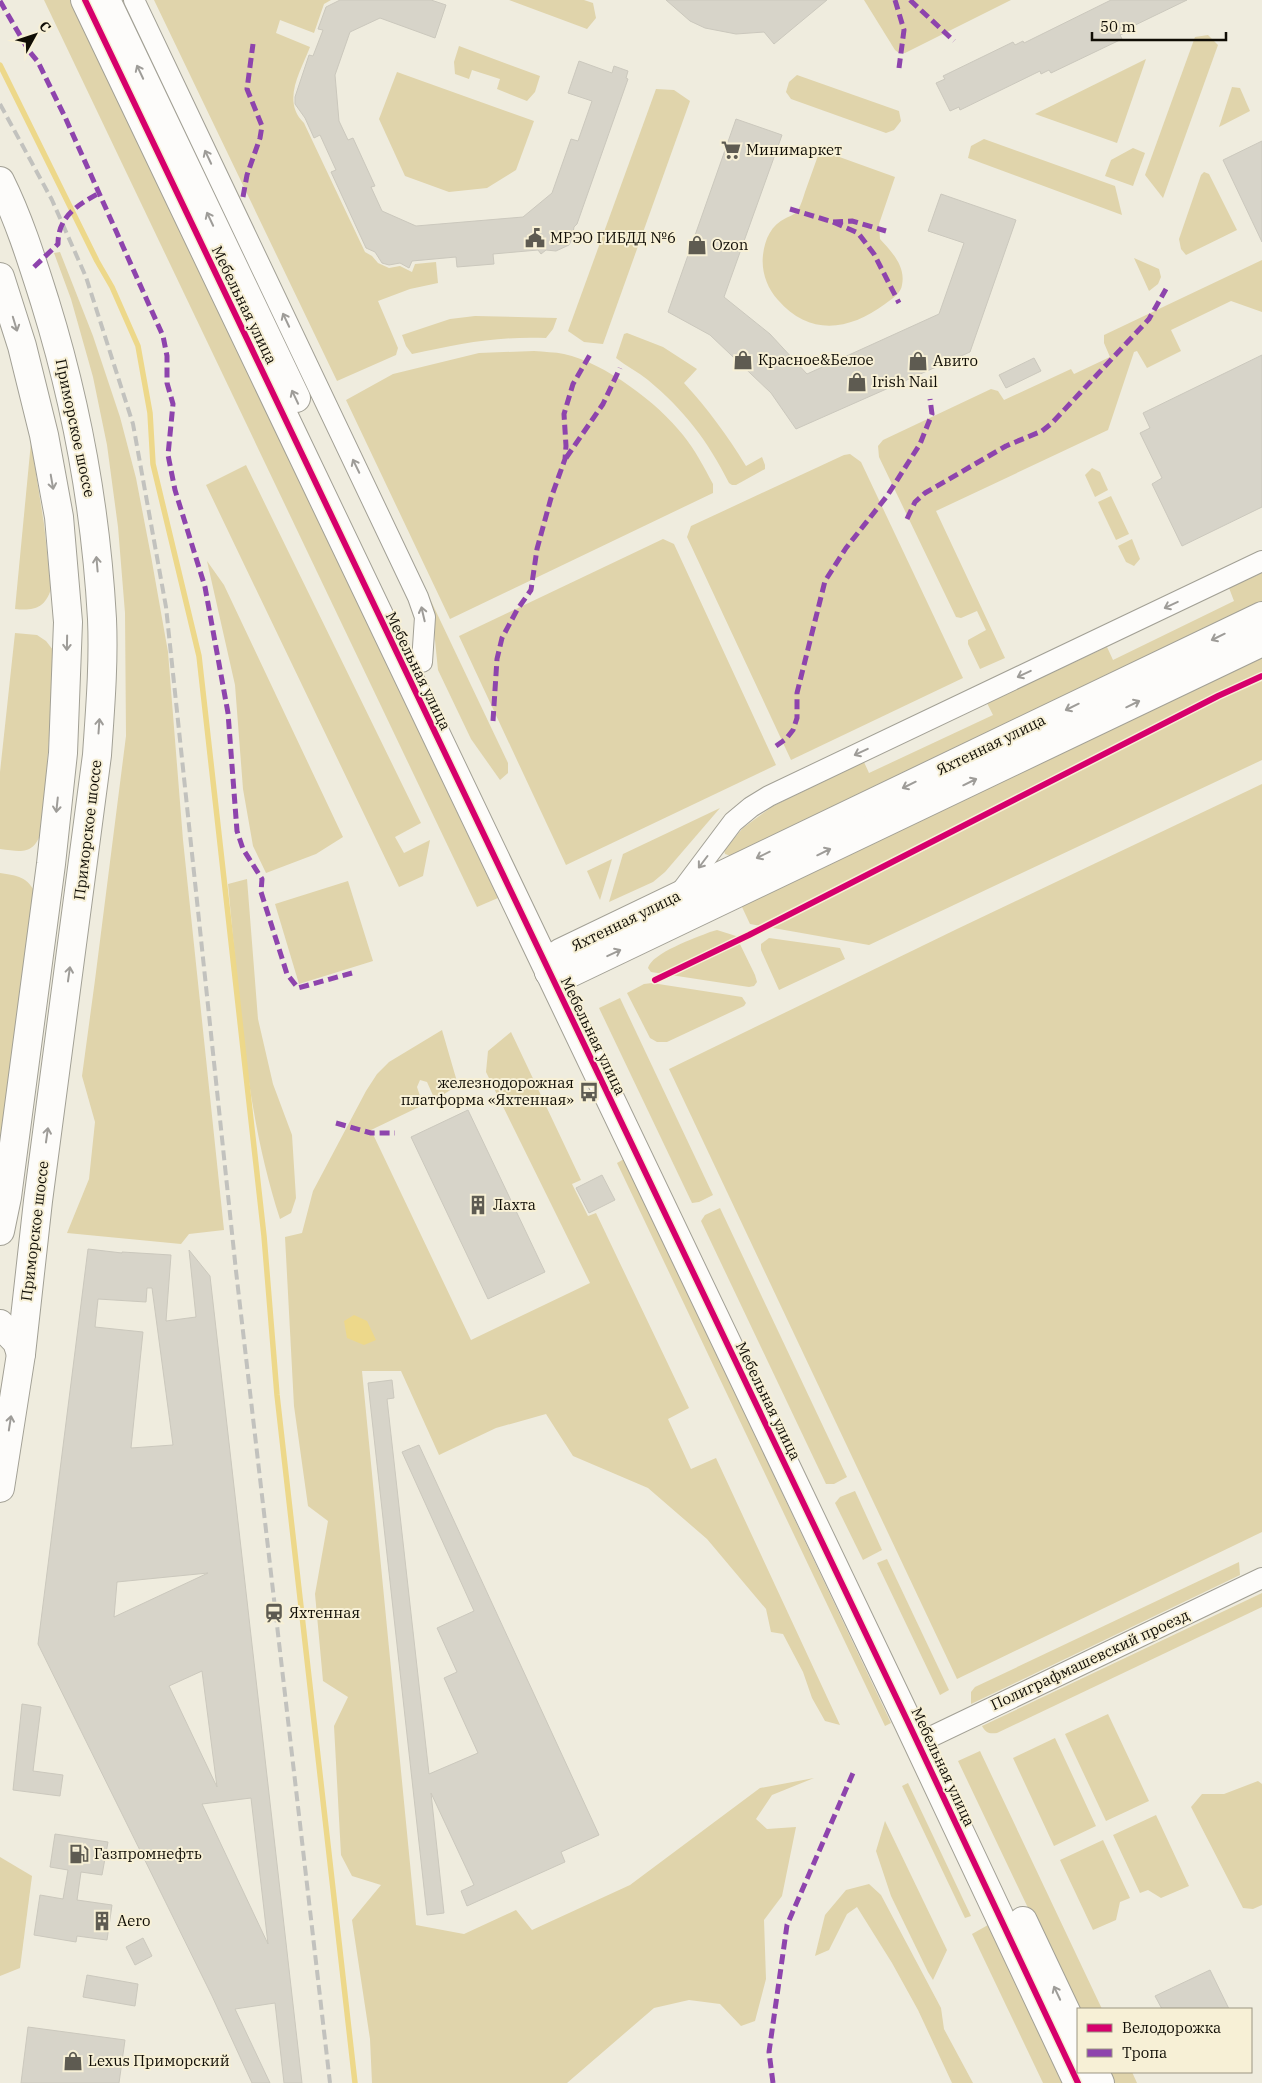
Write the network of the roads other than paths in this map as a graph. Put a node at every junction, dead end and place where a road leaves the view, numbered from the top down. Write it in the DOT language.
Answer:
graph roads {
  1 [pos="84,0"];
  2 [pos="106,0"];
  3 [pos="134,0"];
  4 [pos="0,181"];
  5 [pos="0,277"];
  6 [pos="1262,561"];
  7 [pos="1262,616"];
  8 [pos="1262,642"];
  9 [pos="422,662"];
  10 [pos="678,895"];
  11 [pos="560,966"];
  12 [pos="0,1231"];
  13 [pos="0,1324"];
  14 [pos="21,1354"];
  15 [pos="0,1488"];
  16 [pos="1262,1578"];
  17 [pos="926,1739"];
  18 [pos="1077,2035"];
  19 [pos="1078,2083"];
  1 -- 11 [label="street, Мебельная улица"];
  9 -- 2 [label="street, Мебельная улица, one-way"];
  9 -- 3 [label="street, one-way"];
  14 -- 4 [label="street, Приморское шоссе, one-way"];
  5 -- 12 [label="street, one-way"];
  6 -- 10 [label="street, one-way"];
  7 -- 10 [label="street, Яхтенная улица, one-way"];
  11 -- 8 [label="street, Яхтенная улица, one-way"];
  9 -- 11 [label="street, Мебельная улица"];
  10 -- 11 [label="street, Яхтенная улица"];
  11 -- 17 [label="street, Мебельная улица"];
  13 -- 14 [label="street"];
  15 -- 14 [label="street, Приморское шоссе, one-way"];
  16 -- 17 [label="street, Полиграфмашевский проезд"];
  18 -- 17 [label="street, Мебельная улица, one-way"];
  17 -- 19 [label="street, Мебельная улица"];
}
